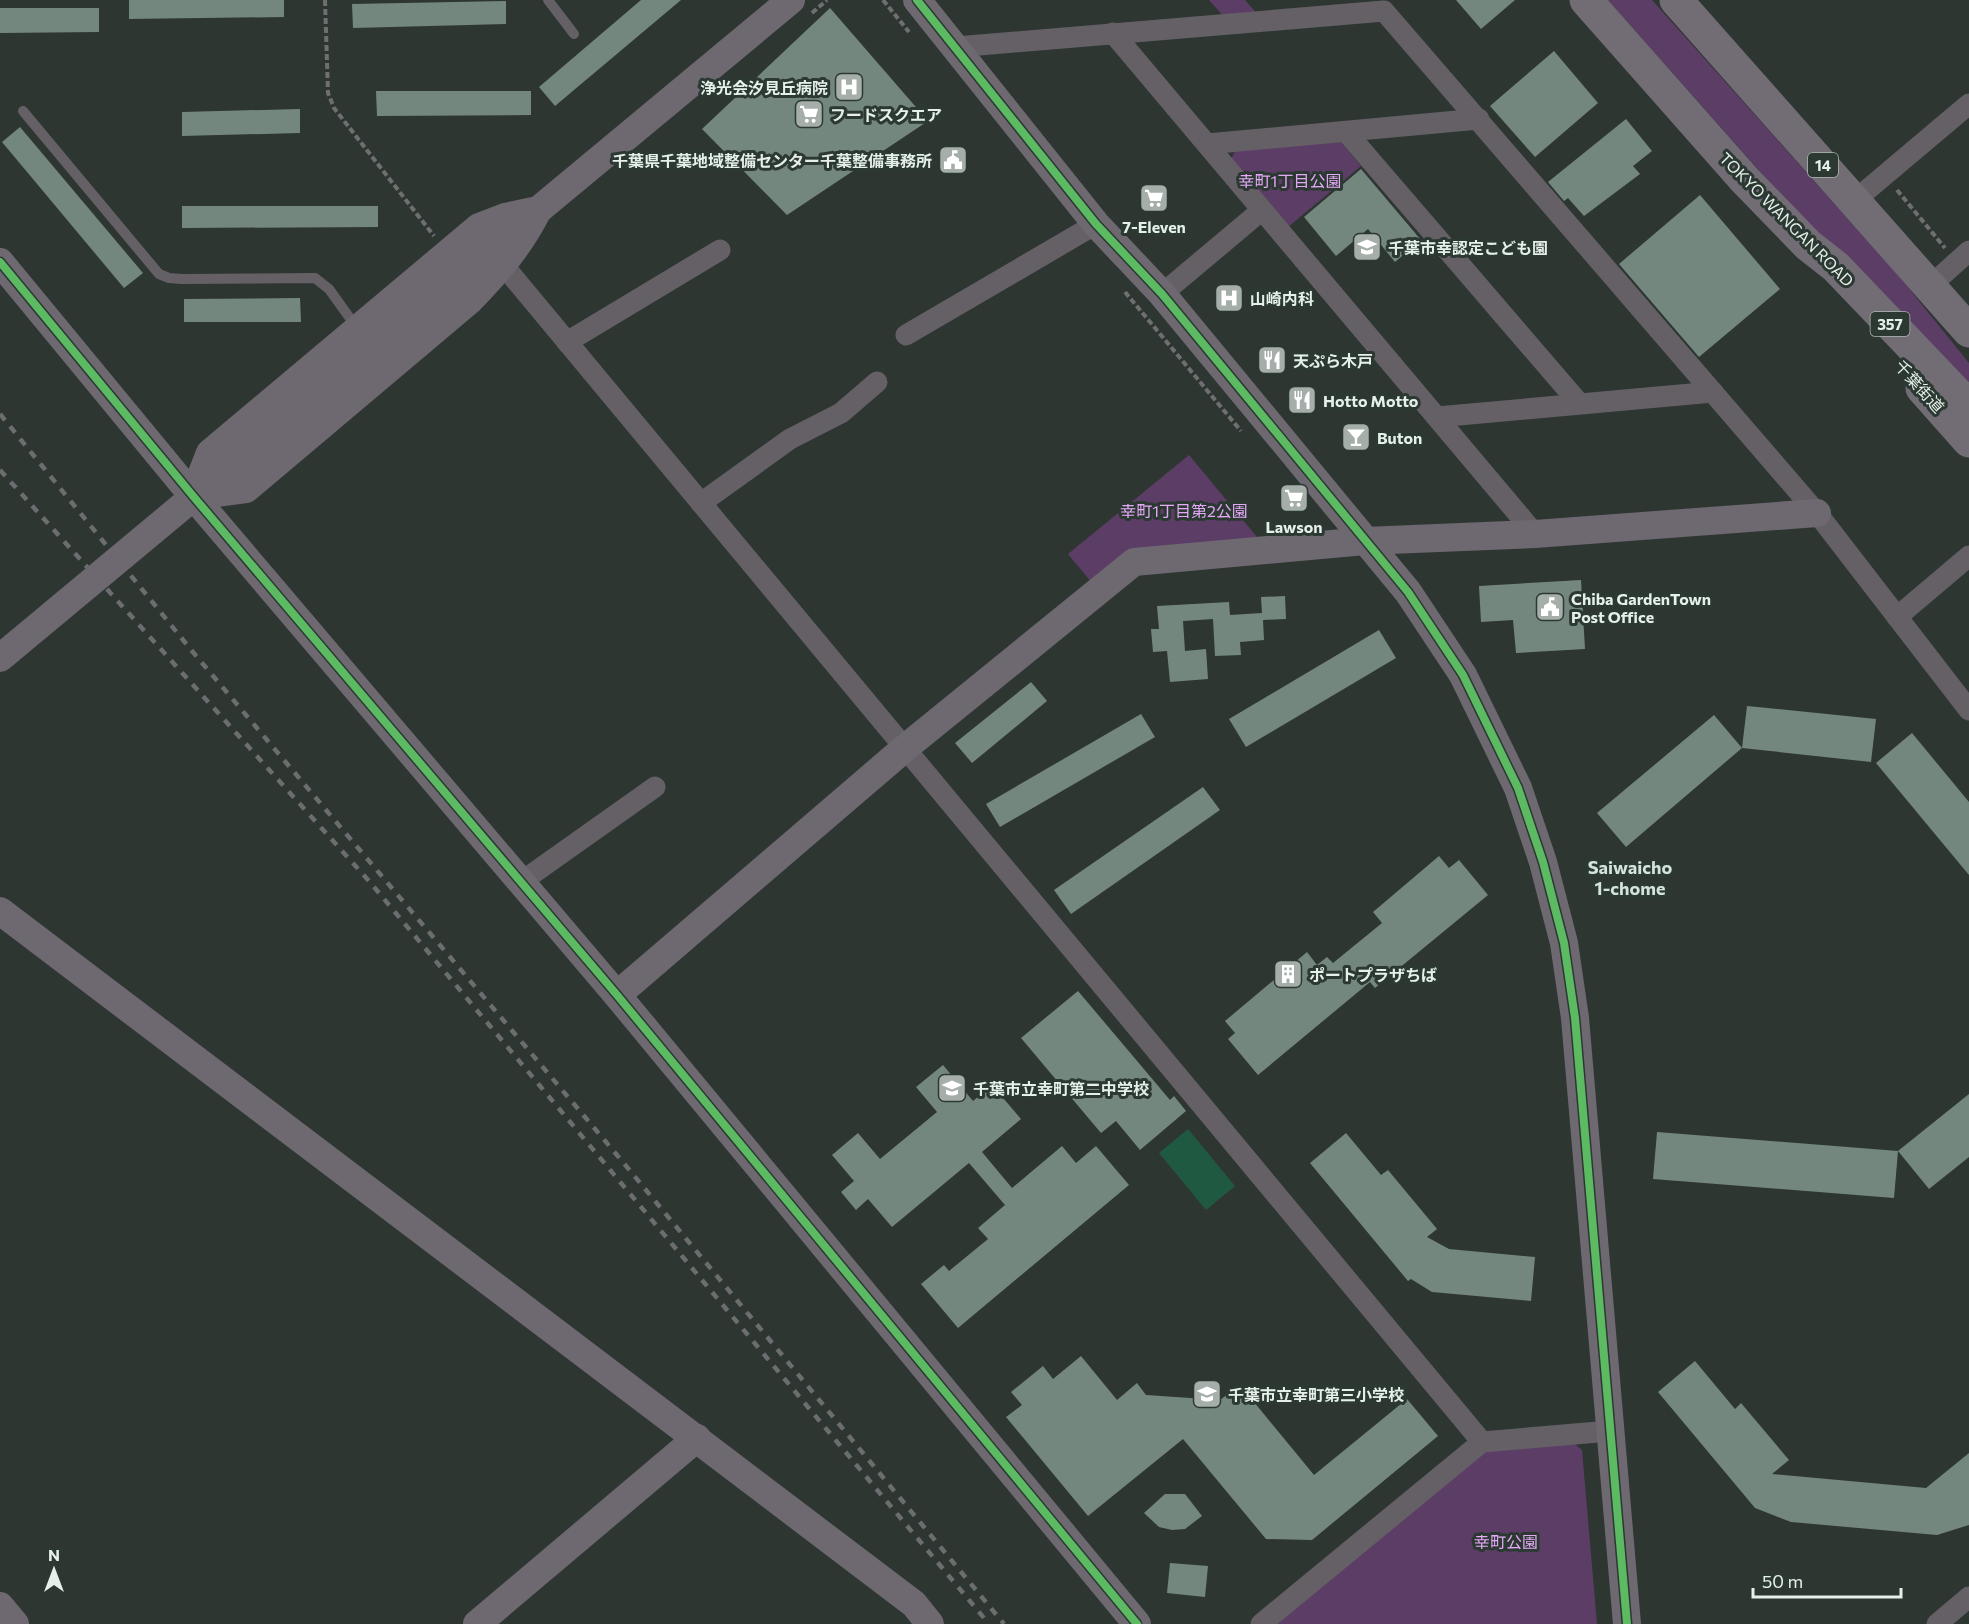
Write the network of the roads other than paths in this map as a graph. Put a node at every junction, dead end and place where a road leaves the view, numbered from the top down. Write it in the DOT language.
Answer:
graph roads {
  1 [pos="548,0"];
  2 [pos="791,0"];
  3 [pos="917,0"];
  4 [pos="1586,0"];
  5 [pos="1676,0"];
  6 [pos="1113,33"];
  7 [pos="573,34"];
  8 [pos="956,47"];
  9 [pos="1969,104"];
  10 [pos="23,111"];
  11 [pos="1479,119"];
  12 [pos="1347,132"];
  13 [pos="1207,144"];
  14 [pos="1854,201"];
  15 [pos="538,210"];
  16 [pos="1262,210"];
  17 [pos="1096,224"];
  18 [pos="1808,245"];
  19 [pos="720,250"];
  20 [pos="1969,251"];
  21 [pos="0,262"];
  22 [pos="504,266"];
  23 [pos="1930,286"];
  24 [pos="1161,294"];
  25 [pos="358,329"];
  26 [pos="1969,331"];
  27 [pos="906,335"];
  28 [pos="567,342"];
  29 [pos="876,382"];
  30 [pos="1713,392"];
  31 [pos="1579,403"];
  32 [pos="1969,406"];
  33 [pos="1437,417"];
  34 [pos="1969,441"];
  35 [pos="194,496"];
  36 [pos="701,503"];
  37 [pos="1817,513"];
  38 [pos="1535,534"];
  39 [pos="1365,541"];
  40 [pos="1969,556"];
  41 [pos="1897,617"];
  42 [pos="0,658"];
  43 [pos="1969,710"];
  44 [pos="906,748"];
  45 [pos="655,787"];
  46 [pos="521,882"];
  47 [pos="0,911"];
  48 [pos="617,995"];
  49 [pos="1610,1431"];
  50 [pos="697,1438"];
  51 [pos="1482,1442"];
  52 [pos="1968,1601"];
  53 [pos="0,1606"];
  54 [pos="489,1620"];
  55 [pos="15,1624"];
  56 [pos="930,1624"];
  57 [pos="1137,1624"];
  58 [pos="1261,1624"];
  59 [pos="1627,1624"];
  60 [pos="1937,1624"];
  1 -- 7 [label="lane"];
  2 -- 15 [label="street"];
  3 -- 8 [label="street"];
  4 -- 18 [label="highway, TOKYO WANGAN ROAD"];
  5 -- 14 [label="highway, 14"];
  6 -- 8 [label="street"];
  6 -- 11 [label="street"];
  6 -- 13 [label="street"];
  8 -- 17 [label="street"];
  9 -- 14 [label="street"];
  10 -- 25 [label="lane"];
  11 -- 12 [label="street"];
  11 -- 30 [label="street"];
  12 -- 13 [label="street"];
  12 -- 31 [label="street"];
  13 -- 16 [label="street"];
  14 -- 23 [label="highway, 14"];
  15 -- 22 [label="street"];
  15 -- 25 [label="street"];
  15 -- 42 [label="street, bridge"];
  16 -- 24 [label="street"];
  16 -- 33 [label="street"];
  17 -- 24 [label="street"];
  17 -- 27 [label="street"];
  18 -- 32 [label="highway, TOKYO WANGAN ROAD / 357"];
  18 -- 34 [label="highway, 千葉街道"];
  19 -- 28 [label="street"];
  20 -- 23 [label="street"];
  21 -- 35 [label="street"];
  22 -- 28 [label="street"];
  22 -- 35 [label="street"];
  23 -- 26 [label="highway, 14"];
  24 -- 39 [label="street"];
  25 -- 35 [label="street"];
  28 -- 36 [label="street"];
  29 -- 36 [label="street"];
  30 -- 31 [label="street"];
  30 -- 37 [label="street"];
  31 -- 33 [label="street"];
  33 -- 38 [label="street"];
  35 -- 46 [label="street"];
  36 -- 44 [label="street"];
  37 -- 38 [label="street"];
  37 -- 41 [label="street"];
  38 -- 39 [label="street"];
  39 -- 44 [label="street"];
  39 -- 49 [label="street"];
  40 -- 41 [label="street"];
  41 -- 43 [label="street"];
  44 -- 48 [label="street"];
  44 -- 51 [label="street"];
  45 -- 46 [label="street"];
  46 -- 48 [label="street"];
  47 -- 50 [label="street"];
  48 -- 57 [label="street"];
  49 -- 51 [label="street"];
  49 -- 59 [label="street"];
  50 -- 54 [label="street"];
  50 -- 56 [label="street"];
  51 -- 58 [label="street"];
  52 -- 60 [label="street"];
  53 -- 55 [label="street"];
}
